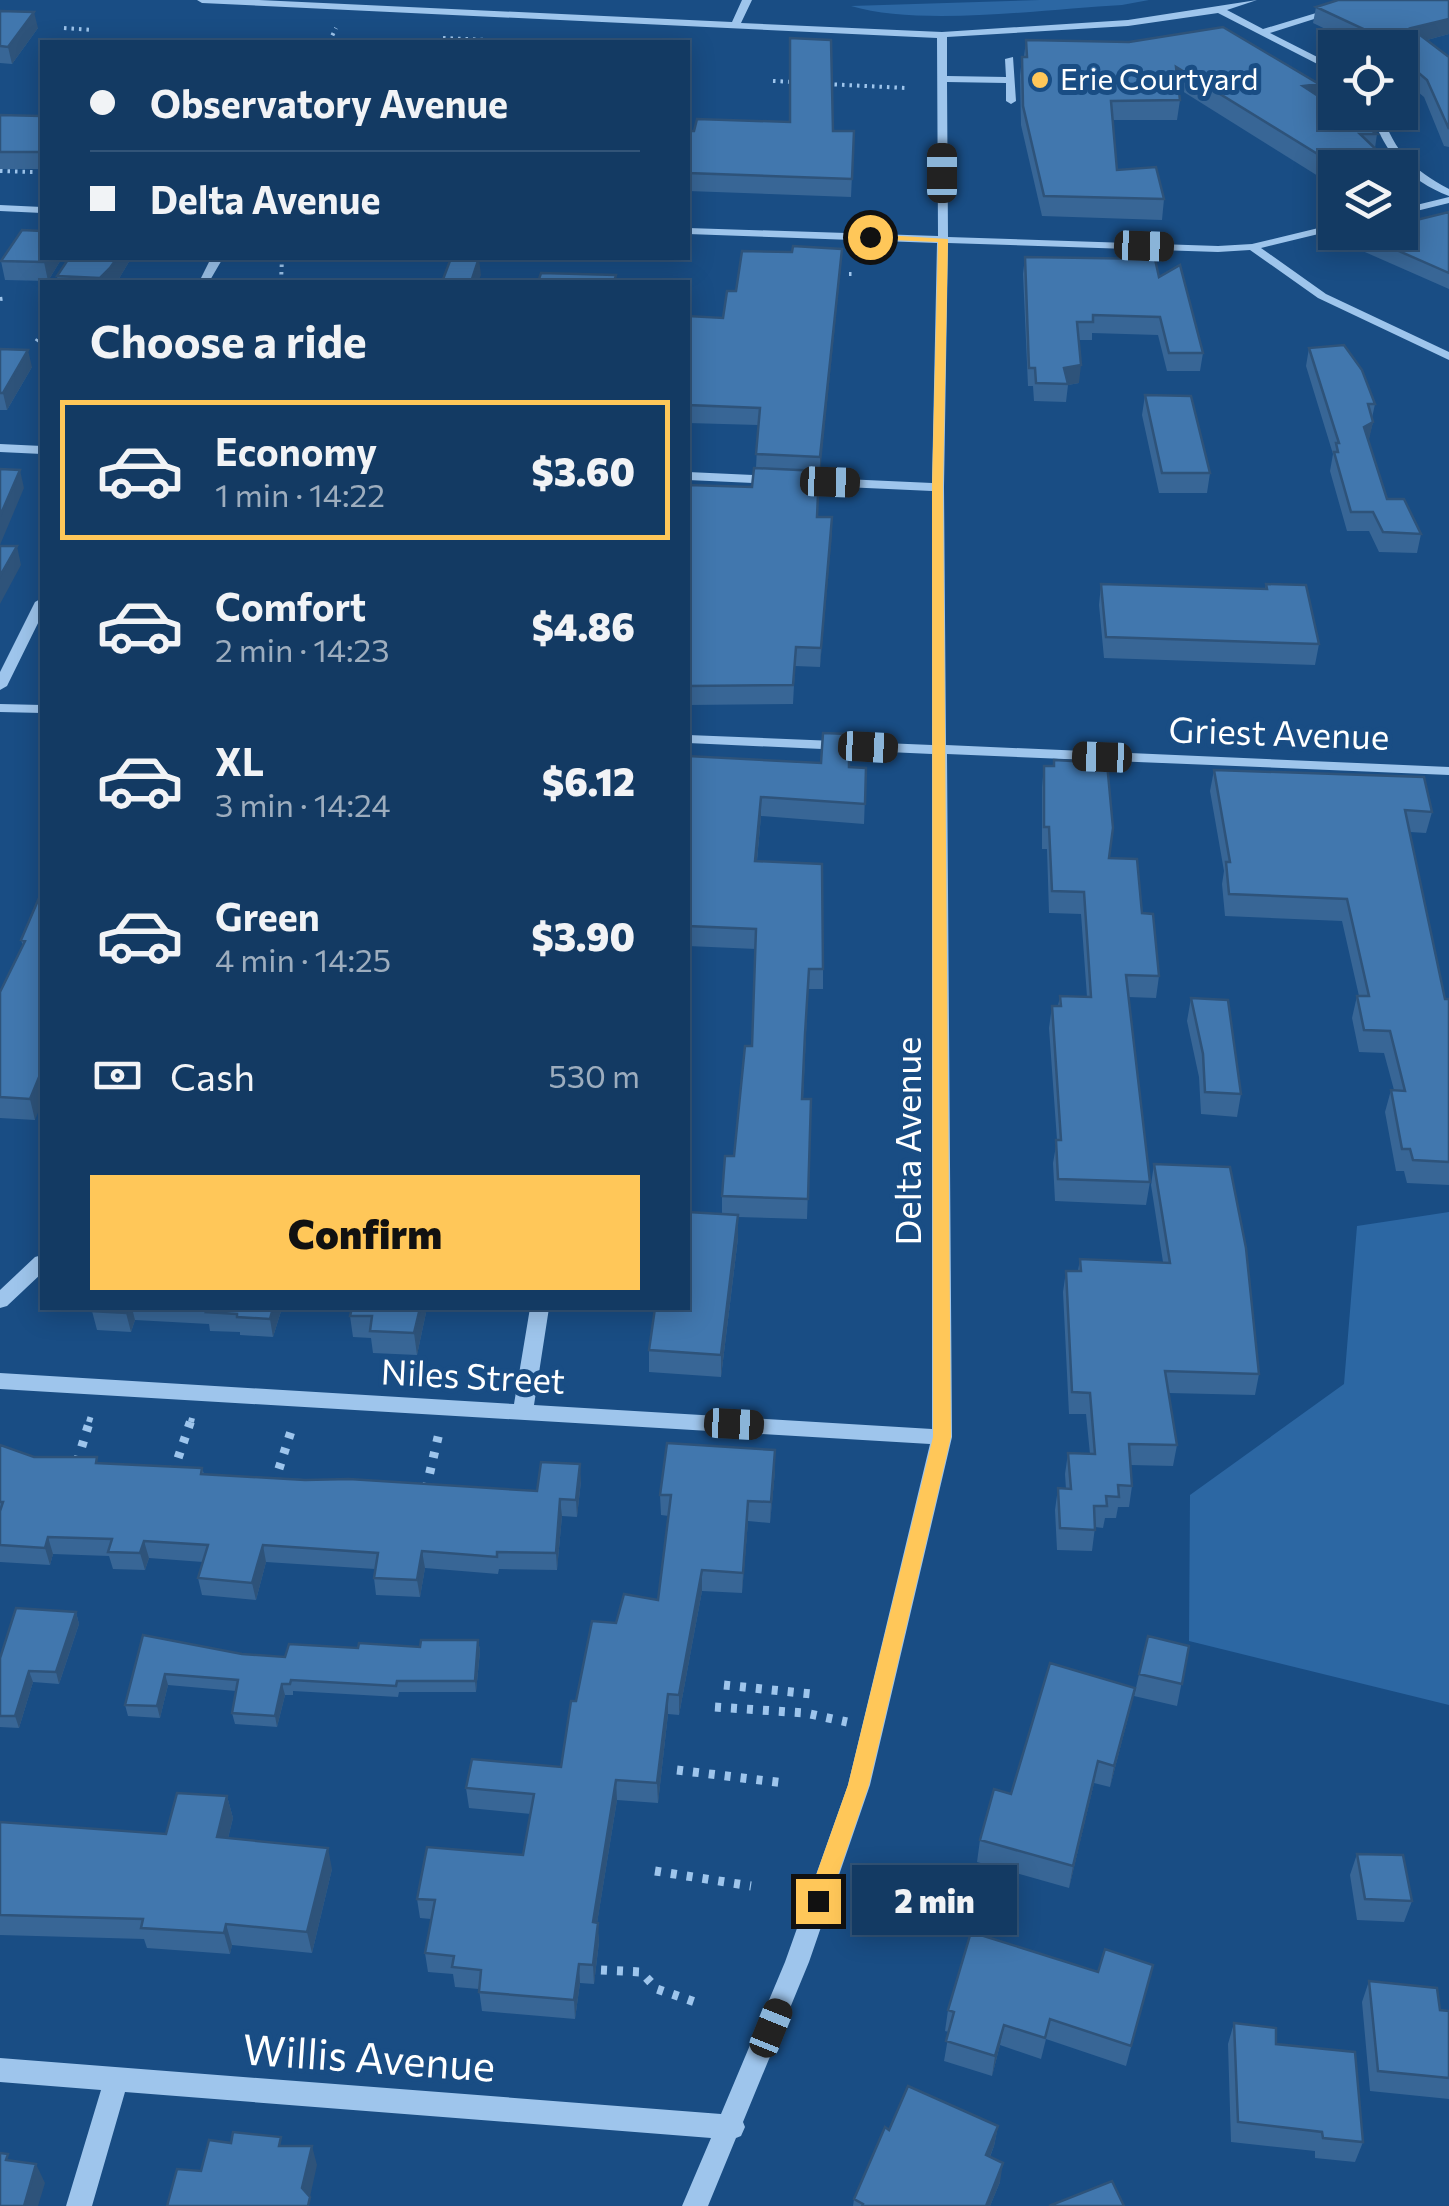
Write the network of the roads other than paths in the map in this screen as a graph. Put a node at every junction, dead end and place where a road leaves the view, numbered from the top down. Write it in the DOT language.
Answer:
graph roads {
  1 [pos="202,0"];
  2 [pos="747,0"];
  3 [pos="1252,0"];
  4 [pos="1368,0"];
  5 [pos="268,2"];
  6 [pos="1220,10"];
  7 [pos="736,26"];
  8 [pos="1262,32"];
  9 [pos="942,35"];
  10 [pos="1010,60"];
  11 [pos="1318,61"];
  12 [pos="942,79"];
  13 [pos="1010,80"];
  14 [pos="1012,101"];
  15 [pos="1382,130"];
  16 [pos="1449,197"];
  17 [pos="1418,206"];
  18 [pos="0,208"];
  19 [pos="40,210"];
  20 [pos="1318,231"];
  21 [pos="690,232"];
  22 [pos="943,239"];
  23 [pos="1252,246"];
  24 [pos="1449,356"];
  25 [pos="0,448"];
  26 [pos="40,450"];
  27 [pos="690,476"];
  28 [pos="938,487"];
  29 [pos="40,606"];
  30 [pos="0,686"];
  31 [pos="0,708"];
  32 [pos="40,710"];
  33 [pos="690,738"];
  34 [pos="940,751"];
  35 [pos="1449,771"];
  36 [pos="40,1264"];
  37 [pos="0,1301"];
  38 [pos="540,1310"];
  39 [pos="0,1381"];
  40 [pos="523,1412"];
  41 [pos="942,1437"];
  42 [pos="0,2070"];
  43 [pos="116,2080"];
  44 [pos="732,2126"];
  45 [pos="79,2206"];
  46 [pos="696,2206"];
  1 -- 5 [label="street"];
  2 -- 7 [label="street"];
  3 -- 6 [label="street"];
  4 -- 8 [label="street"];
  5 -- 7 [label="street"];
  6 -- 8 [label="street"];
  6 -- 9 [label="street"];
  7 -- 9 [label="street"];
  8 -- 11 [label="street"];
  9 -- 12 [label="street, Delta Avenue"];
  10 -- 13 [label="street"];
  12 -- 13 [label="street"];
  12 -- 22 [label="street, Delta Avenue"];
  13 -- 14 [label="street"];
  15 -- 16 [label="street"];
  16 -- 17 [label="street"];
  18 -- 19 [label="street"];
  20 -- 23 [label="street"];
  21 -- 22 [label="street"];
  22 -- 23 [label="street"];
  22 -- 28 [label="street, Delta Avenue"];
  23 -- 24 [label="street"];
  25 -- 26 [label="street"];
  27 -- 28 [label="street"];
  28 -- 34 [label="street, Delta Avenue"];
  29 -- 30 [label="street"];
  31 -- 32 [label="street"];
  33 -- 34 [label="street, Griest Avenue"];
  34 -- 35 [label="street, Griest Avenue"];
  34 -- 41 [label="street, Delta Avenue"];
  36 -- 37 [label="street"];
  38 -- 40 [label="street"];
  39 -- 40 [label="street, Niles Street"];
  40 -- 41 [label="street, Niles Street"];
  41 -- 44 [label="street, Delta Avenue"];
  42 -- 43 [label="street, Willis Avenue"];
  43 -- 44 [label="street, Willis Avenue"];
  43 -- 45 [label="street"];
  44 -- 46 [label="street, Delta Avenue"];
}
